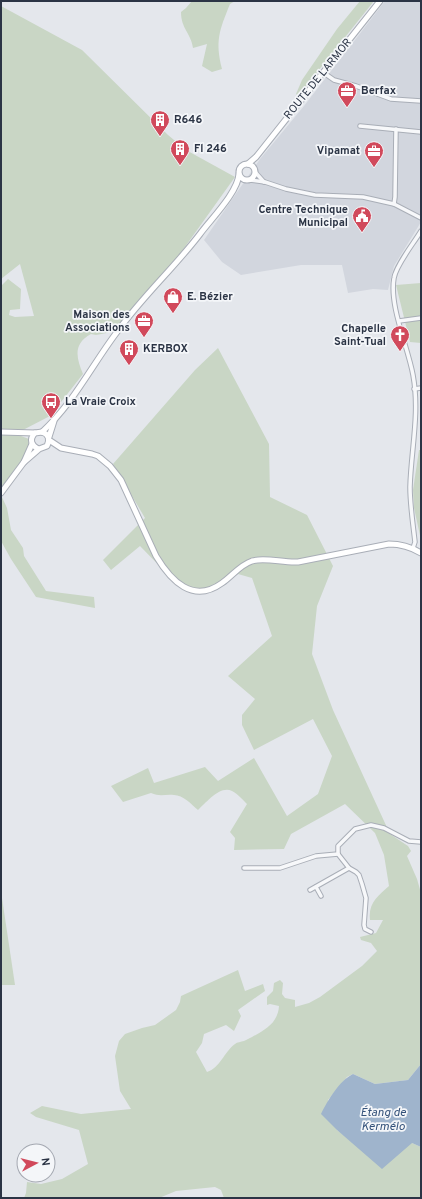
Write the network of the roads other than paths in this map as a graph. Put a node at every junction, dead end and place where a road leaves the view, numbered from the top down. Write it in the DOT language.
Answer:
graph roads {
  1 [pos="380,1"];
  2 [pos="324,73"];
  3 [pos="421,101"];
  4 [pos="360,126"];
  5 [pos="396,129"];
  6 [pos="421,132"];
  7 [pos="256,156"];
  8 [pos="248,164"];
  9 [pos="255,171"];
  10 [pos="239,174"];
  11 [pos="248,180"];
  12 [pos="265,182"];
  13 [pos="237,186"];
  14 [pos="394,204"];
  15 [pos="421,218"];
  16 [pos="421,231"];
  17 [pos="421,318"];
  18 [pos="399,321"];
  19 [pos="421,388"];
  20 [pos="414,389"];
  21 [pos="55,420"];
  22 [pos="1,432"];
  23 [pos="42,432"];
  24 [pos="35,433"];
  25 [pos="18,434"];
  26 [pos="49,439"];
  27 [pos="32,442"];
  28 [pos="42,448"];
  29 [pos="24,462"];
  30 [pos="105,463"];
  31 [pos="1,493"];
  32 [pos="413,548"];
  33 [pos="421,553"];
  34 [pos="421,842"];
  35 [pos="338,854"];
  36 [pos="244,868"];
  37 [pos="349,868"];
  38 [pos="316,887"];
  39 [pos="310,890"];
  40 [pos="321,896"];
  41 [pos="371,932"];
  1 -- 2 [label="main road, ROUTE DE LARMOR"];
  2 -- 3 [label="street"];
  2 -- 7 [label="main road, ROUTE DE LARMOR"];
  4 -- 5 [label="street"];
  5 -- 6 [label="street"];
  5 -- 14 [label="street"];
  7 -- 8 [label="main road, ROUTE DE LARMOR"];
  7 -- 9 [label="main road"];
  8 -- 9 [label="main road"];
  8 -- 10 [label="main road"];
  9 -- 11 [label="main road"];
  9 -- 12 [label="street"];
  10 -- 11 [label="main road"];
  10 -- 13 [label="main road"];
  11 -- 12 [label="street"];
  11 -- 13 [label="main road"];
  12 -- 14 [label="street"];
  13 -- 21 [label="main road"];
  14 -- 15 [label="street"];
  16 -- 18 [label="street"];
  17 -- 18 [label="street"];
  18 -- 20 [label="street"];
  19 -- 20 [label="street"];
  20 -- 32 [label="street"];
  21 -- 23 [label="main road"];
  21 -- 26 [label="main road"];
  22 -- 25 [label="main road"];
  23 -- 24 [label="main road"];
  23 -- 26 [label="main road"];
  24 -- 25 [label="main road"];
  24 -- 27 [label="main road"];
  25 -- 27 [label="main road"];
  26 -- 28 [label="main road"];
  26 -- 30 [label="main road"];
  27 -- 28 [label="main road"];
  27 -- 29 [label="main road"];
  28 -- 29 [label="main road"];
  28 -- 30 [label="main road"];
  29 -- 31 [label="main road"];
  30 -- 32 [label="main road"];
  32 -- 33 [label="main road"];
  34 -- 35 [label="street"];
  35 -- 36 [label="street"];
  35 -- 37 [label="street"];
  37 -- 38 [label="street"];
  37 -- 41 [label="street"];
  38 -- 39 [label="street"];
  38 -- 40 [label="street"];
}
